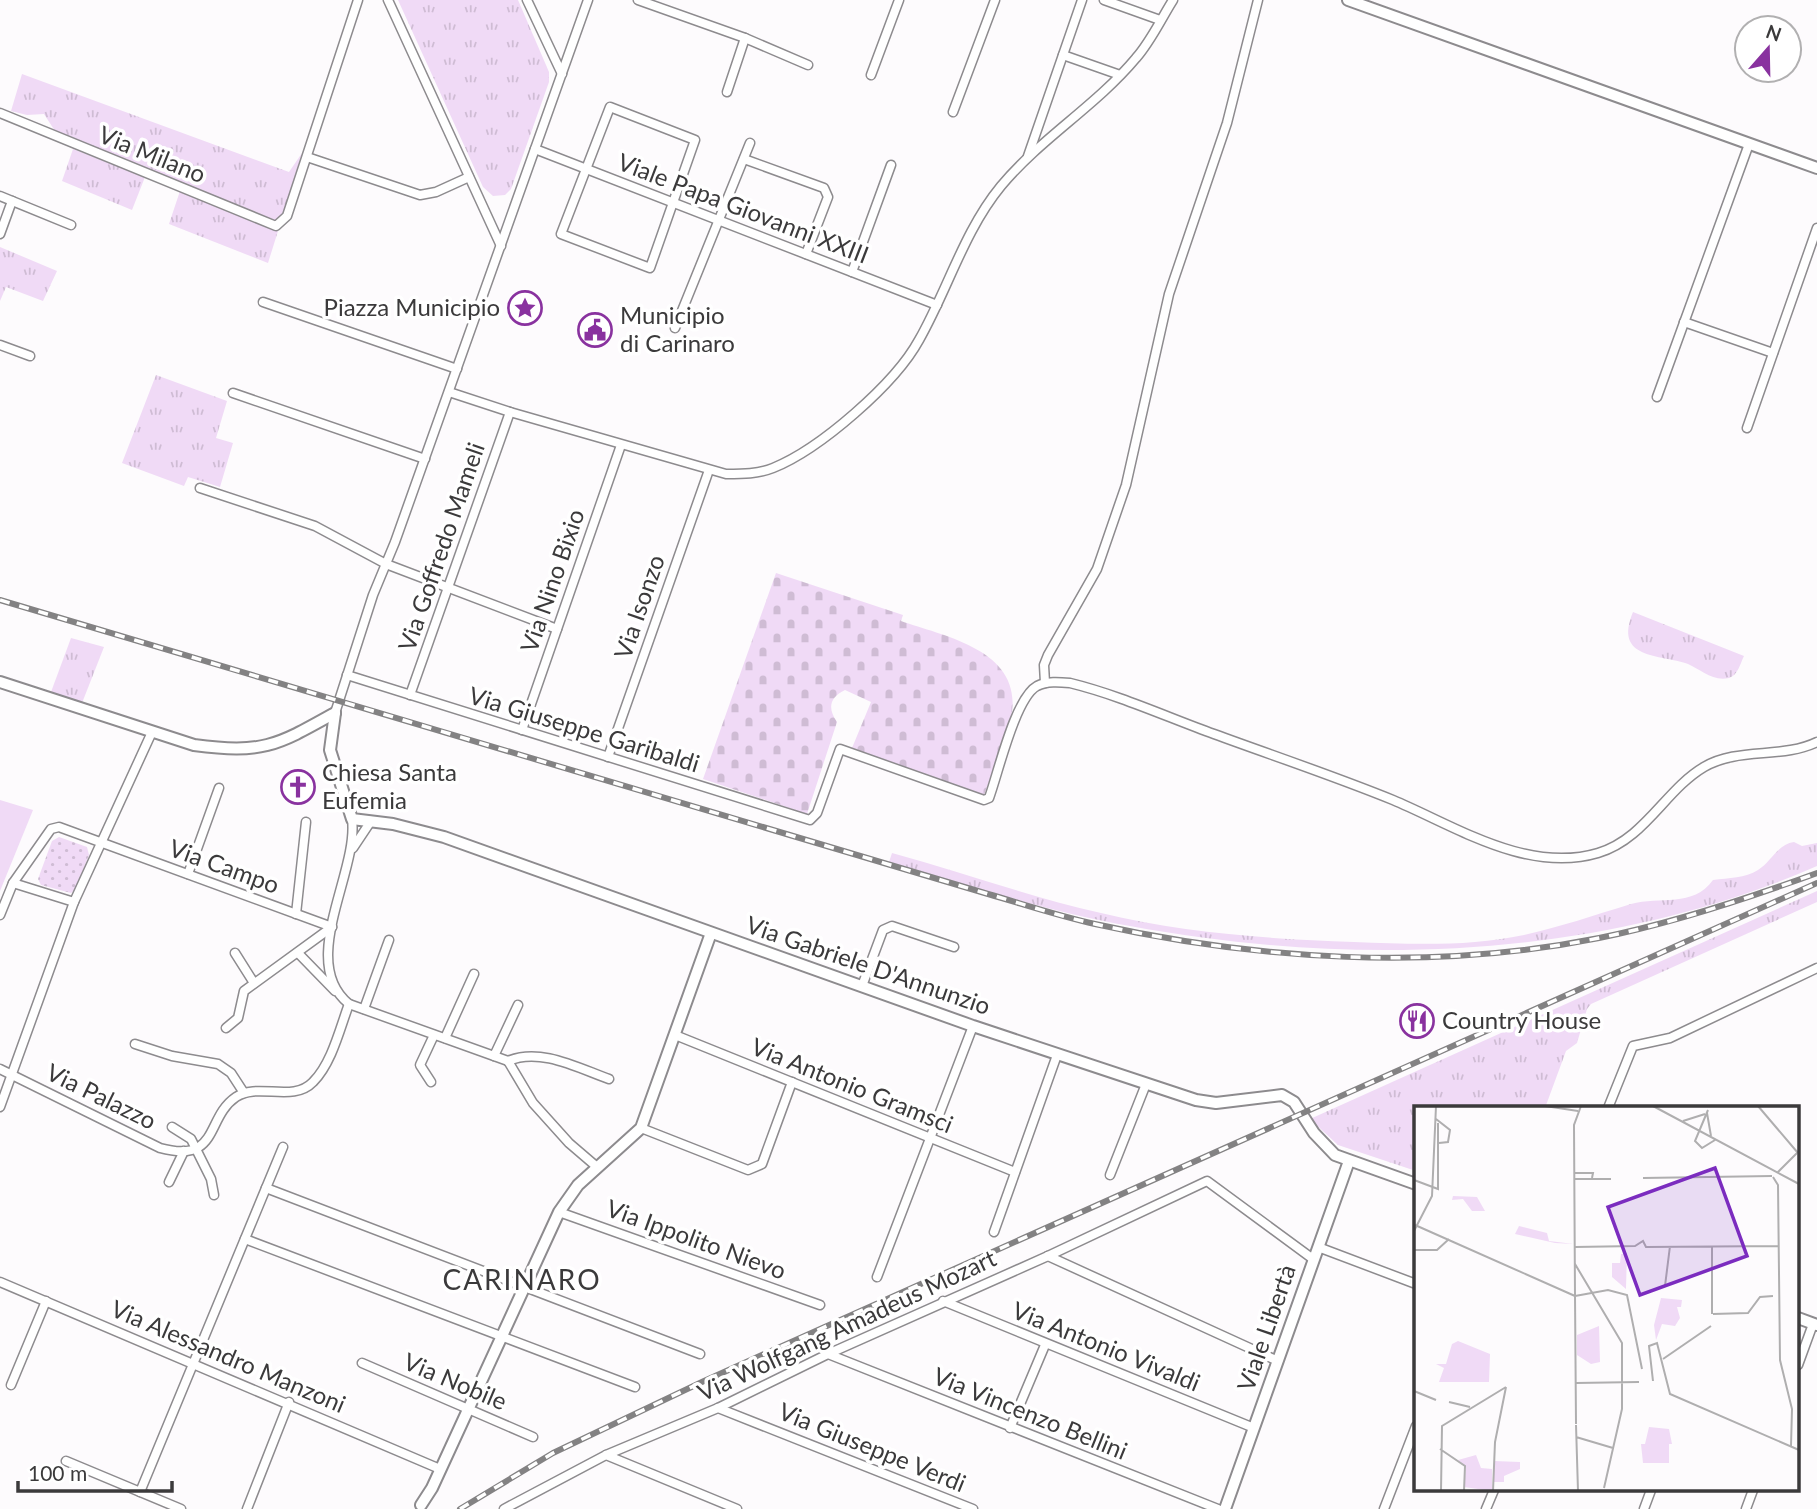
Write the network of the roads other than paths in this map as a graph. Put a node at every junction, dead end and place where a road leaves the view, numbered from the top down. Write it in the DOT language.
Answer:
graph roads {
  1 [pos="358,0"];
  2 [pos="388,0"];
  3 [pos="527,0"];
  4 [pos="588,0"];
  5 [pos="638,0"];
  6 [pos="899,0"];
  7 [pos="995,0"];
  8 [pos="1082,0"];
  9 [pos="1104,0"];
  10 [pos="1173,0"];
  11 [pos="1258,0"];
  12 [pos="1348,0"];
  13 [pos="1160,20"];
  14 [pos="745,37"];
  15 [pos="1063,55"];
  16 [pos="808,65"];
  17 [pos="562,74"];
  18 [pos="872,75"];
  19 [pos="1120,75"];
  20 [pos="727,92"];
  21 [pos="953,112"];
  22 [pos="0,113"];
  23 [pos="750,144"];
  24 [pos="1749,144"];
  25 [pos="535,149"];
  26 [pos="1028,156"];
  27 [pos="307,157"];
  28 [pos="744,159"];
  29 [pos="891,165"];
  30 [pos="1817,168"];
  31 [pos="587,170"];
  32 [pos="469,177"];
  33 [pos="0,196"];
  34 [pos="12,201"];
  35 [pos="674,203"];
  36 [pos="719,220"];
  37 [pos="71,225"];
  38 [pos="1817,229"];
  39 [pos="0,234"];
  40 [pos="501,246"];
  41 [pos="806,254"];
  42 [pos="852,272"];
  43 [pos="263,302"];
  44 [pos="937,305"];
  45 [pos="1684,322"];
  46 [pos="676,328"];
  47 [pos="0,345"];
  48 [pos="1773,353"];
  49 [pos="30,356"];
  50 [pos="457,369"];
  51 [pos="449,392"];
  52 [pos="233,393"];
  53 [pos="1657,397"];
  54 [pos="510,412"];
  55 [pos="1747,428"];
  56 [pos="621,445"];
  57 [pos="425,458"];
  58 [pos="709,470"];
  59 [pos="200,488"];
  60 [pos="386,564"];
  61 [pos="448,588"];
  62 [pos="557,629"];
  63 [pos="347,676"];
  64 [pos="0,682"];
  65 [pos="1045,684"];
  66 [pos="410,695"];
  67 [pos="335,713"];
  68 [pos="522,730"];
  69 [pos="152,732"];
  70 [pos="1817,742"];
  71 [pos="608,757"];
  72 [pos="219,788"];
  73 [pos="352,819"];
  74 [pos="371,821"];
  75 [pos="306,822"];
  76 [pos="102,843"];
  77 [pos="352,850"];
  78 [pos="188,874"];
  79 [pos="13,883"];
  80 [pos="74,902"];
  81 [pos="296,914"];
  82 [pos="0,915"];
  83 [pos="332,927"];
  84 [pos="711,933"];
  85 [pos="389,940"];
  86 [pos="954,947"];
  87 [pos="235,953"];
  88 [pos="298,953"];
  89 [pos="1817,968"];
  90 [pos="474,974"];
  91 [pos="254,983"];
  92 [pos="862,986"];
  93 [pos="339,996"];
  94 [pos="349,1004"];
  95 [pos="518,1005"];
  96 [pos="364,1009"];
  97 [pos="973,1026"];
  98 [pos="226,1028"];
  99 [pos="434,1035"];
  100 [pos="675,1035"];
  101 [pos="445,1038"];
  102 [pos="135,1044"];
  103 [pos="1057,1055"];
  104 [pos="494,1056"];
  105 [pos="508,1062"];
  106 [pos="0,1069"];
  107 [pos="13,1075"];
  108 [pos="609,1079"];
  109 [pos="431,1082"];
  110 [pos="792,1082"];
  111 [pos="1146,1084"];
  112 [pos="244,1093"];
  113 [pos="1609,1106"];
  114 [pos="0,1107"];
  115 [pos="172,1127"];
  116 [pos="641,1128"];
  117 [pos="930,1138"];
  118 [pos="283,1147"];
  119 [pos="189,1151"];
  120 [pos="1349,1161"];
  121 [pos="597,1167"];
  122 [pos="1015,1172"];
  123 [pos="1110,1175"];
  124 [pos="169,1182"];
  125 [pos="1414,1183"];
  126 [pos="266,1188"];
  127 [pos="214,1195"];
  128 [pos="559,1212"];
  129 [pos="994,1232"];
  130 [pos="245,1239"];
  131 [pos="1318,1247"];
  132 [pos="1048,1256"];
  133 [pos="1314,1259"];
  134 [pos="877,1277"];
  135 [pos="0,1282"];
  136 [pos="1414,1283"];
  137 [pos="523,1286"];
  138 [pos="46,1301"];
  139 [pos="943,1301"];
  140 [pos="820,1305"];
  141 [pos="1815,1324"];
  142 [pos="500,1337"];
  143 [pos="1045,1345"];
  144 [pos="700,1354"];
  145 [pos="828,1354"];
  146 [pos="1800,1360"];
  147 [pos="1278,1361"];
  148 [pos="193,1363"];
  149 [pos="362,1363"];
  150 [pos="11,1385"];
  151 [pos="635,1387"];
  152 [pos="289,1402"];
  153 [pos="469,1408"];
  154 [pos="718,1408"];
  155 [pos="1010,1428"];
  156 [pos="1254,1428"];
  157 [pos="1414,1431"];
  158 [pos="533,1437"];
  159 [pos="606,1455"];
  160 [pos="66,1461"];
  161 [pos="440,1469"];
  162 [pos="140,1492"];
  163 [pos="1493,1492"];
  164 [pos="1650,1492"];
  165 [pos="1752,1492"];
  166 [pos="418,1507"];
  167 [pos="181,1509"];
  168 [pos="247,1509"];
  169 [pos="504,1509"];
  170 [pos="737,1509"];
  171 [pos="973,1509"];
  172 [pos="1218,1509"];
  173 [pos="1225,1509"];
  174 [pos="1384,1509"];
  175 [pos="1486,1509"];
  176 [pos="1644,1509"];
  177 [pos="1746,1509"];
  1 -- 27 [label="street"];
  2 -- 32 [label="street"];
  3 -- 17 [label="street"];
  4 -- 17 [label="street"];
  5 -- 14 [label="street"];
  6 -- 18 [label="street"];
  7 -- 21 [label="street"];
  8 -- 15 [label="street"];
  9 -- 13 [label="street"];
  10 -- 13 [label="street"];
  11 -- 65 [label="street"];
  12 -- 24 [label="street"];
  13 -- 19 [label="street"];
  14 -- 16 [label="street"];
  14 -- 20 [label="street"];
  15 -- 19 [label="street"];
  15 -- 26 [label="street"];
  17 -- 25 [label="street"];
  19 -- 26 [label="street"];
  22 -- 27 [label="street, Via Milano"];
  23 -- 28 [label="street"];
  24 -- 30 [label="street"];
  24 -- 45 [label="street"];
  25 -- 31 [label="street, Viale Papa Giovanni XXIII"];
  25 -- 40 [label="street"];
  26 -- 44 [label="street"];
  27 -- 32 [label="street"];
  28 -- 36 [label="street"];
  28 -- 41 [label="street"];
  29 -- 42 [label="street"];
  31 -- 35 [label="street, Viale Papa Giovanni XXIII"];
  31 -- 35 [label="street"];
  31 -- 35 [label="street"];
  32 -- 40 [label="street"];
  33 -- 34 [label="street"];
  34 -- 37 [label="street"];
  34 -- 39 [label="street"];
  35 -- 36 [label="street, Viale Papa Giovanni XXIII"];
  36 -- 41 [label="street, Viale Papa Giovanni XXIII"];
  36 -- 46 [label="street"];
  38 -- 48 [label="street"];
  40 -- 50 [label="street"];
  41 -- 42 [label="street, Viale Papa Giovanni XXIII"];
  42 -- 44 [label="street, Viale Papa Giovanni XXIII"];
  43 -- 50 [label="street"];
  44 -- 58 [label="street"];
  45 -- 48 [label="street"];
  45 -- 53 [label="street"];
  47 -- 49 [label="street"];
  48 -- 55 [label="street"];
  50 -- 51 [label="street"];
  51 -- 54 [label="street"];
  51 -- 57 [label="street"];
  52 -- 57 [label="street"];
  54 -- 56 [label="street"];
  54 -- 61 [label="street, Via Goffredo Mameli"];
  56 -- 58 [label="street"];
  56 -- 62 [label="street, Via Nino Bixio"];
  57 -- 60 [label="street"];
  58 -- 71 [label="street, Via Isonzo"];
  59 -- 60 [label="street"];
  60 -- 61 [label="street"];
  60 -- 63 [label="street"];
  61 -- 62 [label="street"];
  61 -- 66 [label="street, Via Goffredo Mameli"];
  62 -- 68 [label="street, Via Nino Bixio"];
  63 -- 66 [label="street, Via Giuseppe Garibaldi"];
  63 -- 67 [label="street"];
  64 -- 69 [label="street"];
  65 -- 70 [label="street"];
  65 -- 71 [label="street, Via Giuseppe Garibaldi"];
  66 -- 68 [label="street, Via Giuseppe Garibaldi"];
  67 -- 69 [label="street"];
  67 -- 73 [label="street"];
  68 -- 71 [label="street, Via Giuseppe Garibaldi"];
  69 -- 76 [label="street"];
  72 -- 78 [label="street"];
  73 -- 74 [label="street, Via Gabriele D'Annunzio"];
  73 -- 77 [label="street"];
  74 -- 77 [label="street"];
  74 -- 84 [label="street, Via Gabriele D'Annunzio"];
  75 -- 81 [label="street"];
  76 -- 78 [label="street, Via Campo"];
  76 -- 79 [label="street, Via Campo"];
  76 -- 80 [label="street"];
  77 -- 83 [label="street"];
  78 -- 81 [label="street, Via Campo"];
  79 -- 80 [label="street"];
  79 -- 82 [label="street"];
  80 -- 107 [label="street"];
  81 -- 83 [label="street, Via Campo"];
  83 -- 88 [label="street"];
  83 -- 93 [label="street"];
  84 -- 92 [label="street, Via Gabriele D'Annunzio"];
  84 -- 100 [label="street"];
  85 -- 96 [label="street"];
  86 -- 92 [label="street"];
  87 -- 91 [label="street"];
  88 -- 91 [label="street"];
  88 -- 93 [label="street"];
  89 -- 113 [label="street"];
  90 -- 101 [label="street"];
  91 -- 98 [label="street"];
  92 -- 97 [label="street, Via Gabriele D'Annunzio"];
  93 -- 94 [label="street"];
  94 -- 96 [label="street"];
  94 -- 112 [label="street"];
  95 -- 104 [label="street"];
  96 -- 99 [label="street"];
  97 -- 103 [label="street, Via Gabriele D'Annunzio"];
  97 -- 117 [label="street"];
  99 -- 101 [label="street"];
  99 -- 109 [label="street"];
  100 -- 110 [label="street, Via Antonio Gramsci"];
  100 -- 116 [label="street"];
  101 -- 104 [label="street"];
  102 -- 112 [label="street"];
  103 -- 111 [label="street, Via Gabriele D'Annunzio"];
  103 -- 122 [label="street"];
  104 -- 105 [label="street"];
  105 -- 108 [label="street"];
  105 -- 121 [label="street"];
  106 -- 107 [label="street, Via Palazzo"];
  107 -- 114 [label="street"];
  107 -- 119 [label="street, Via Palazzo"];
  110 -- 116 [label="street"];
  110 -- 117 [label="street, Via Antonio Gramsci"];
  111 -- 120 [label="street, Via Gabriele D'Annunzio"];
  111 -- 123 [label="street"];
  112 -- 119 [label="street"];
  115 -- 119 [label="street"];
  116 -- 121 [label="street"];
  117 -- 122 [label="street, Via Antonio Gramsci"];
  117 -- 134 [label="street"];
  118 -- 126 [label="street"];
  119 -- 124 [label="street"];
  119 -- 127 [label="street"];
  120 -- 125 [label="street"];
  120 -- 131 [label="street, Viale Libertà"];
  121 -- 128 [label="street"];
  122 -- 129 [label="street"];
  126 -- 130 [label="street"];
  126 -- 137 [label="street"];
  128 -- 137 [label="street"];
  128 -- 140 [label="street, Via Ippolito Nievo"];
  130 -- 142 [label="street"];
  130 -- 148 [label="street"];
  131 -- 133 [label="street, Viale Libertà"];
  131 -- 136 [label="street"];
  132 -- 133 [label="street, Via Wolfgang Amadeus Mozart"];
  132 -- 139 [label="street, Via Wolfgang Amadeus Mozart"];
  132 -- 147 [label="street"];
  133 -- 147 [label="street, Viale Libertà"];
  135 -- 138 [label="street, Via Alessandro Manzoni"];
  137 -- 142 [label="street"];
  137 -- 144 [label="street"];
  138 -- 148 [label="street, Via Alessandro Manzoni"];
  138 -- 150 [label="street"];
  139 -- 143 [label="street, Via Antonio Vivaldi"];
  139 -- 145 [label="street, Via Wolfgang Amadeus Mozart"];
  141 -- 146 [label="street"];
  142 -- 151 [label="street"];
  142 -- 153 [label="street"];
  143 -- 155 [label="street"];
  143 -- 156 [label="street, Via Antonio Vivaldi"];
  145 -- 154 [label="street, Via Wolfgang Amadeus Mozart"];
  145 -- 155 [label="street, Via Vincenzo Bellini"];
  147 -- 156 [label="street, Viale Libertà"];
  148 -- 152 [label="street, Via Alessandro Manzoni"];
  148 -- 162 [label="street"];
  149 -- 153 [label="street, Via Nobile"];
  152 -- 161 [label="street, Via Alessandro Manzoni"];
  152 -- 168 [label="street"];
  153 -- 158 [label="street, Via Nobile"];
  153 -- 161 [label="street"];
  154 -- 159 [label="street, Via Wolfgang Amadeus Mozart"];
  154 -- 171 [label="street, Via Giuseppe Verdi"];
  155 -- 172 [label="street, Via Vincenzo Bellini"];
  156 -- 173 [label="street, Viale Libertà"];
  157 -- 174 [label="street"];
  159 -- 169 [label="street, Via Wolfgang Amadeus Mozart"];
  159 -- 170 [label="street"];
  160 -- 162 [label="street"];
  161 -- 166 [label="street"];
  162 -- 167 [label="street"];
  163 -- 175 [label="street"];
  164 -- 176 [label="street"];
  165 -- 177 [label="street"];
}
